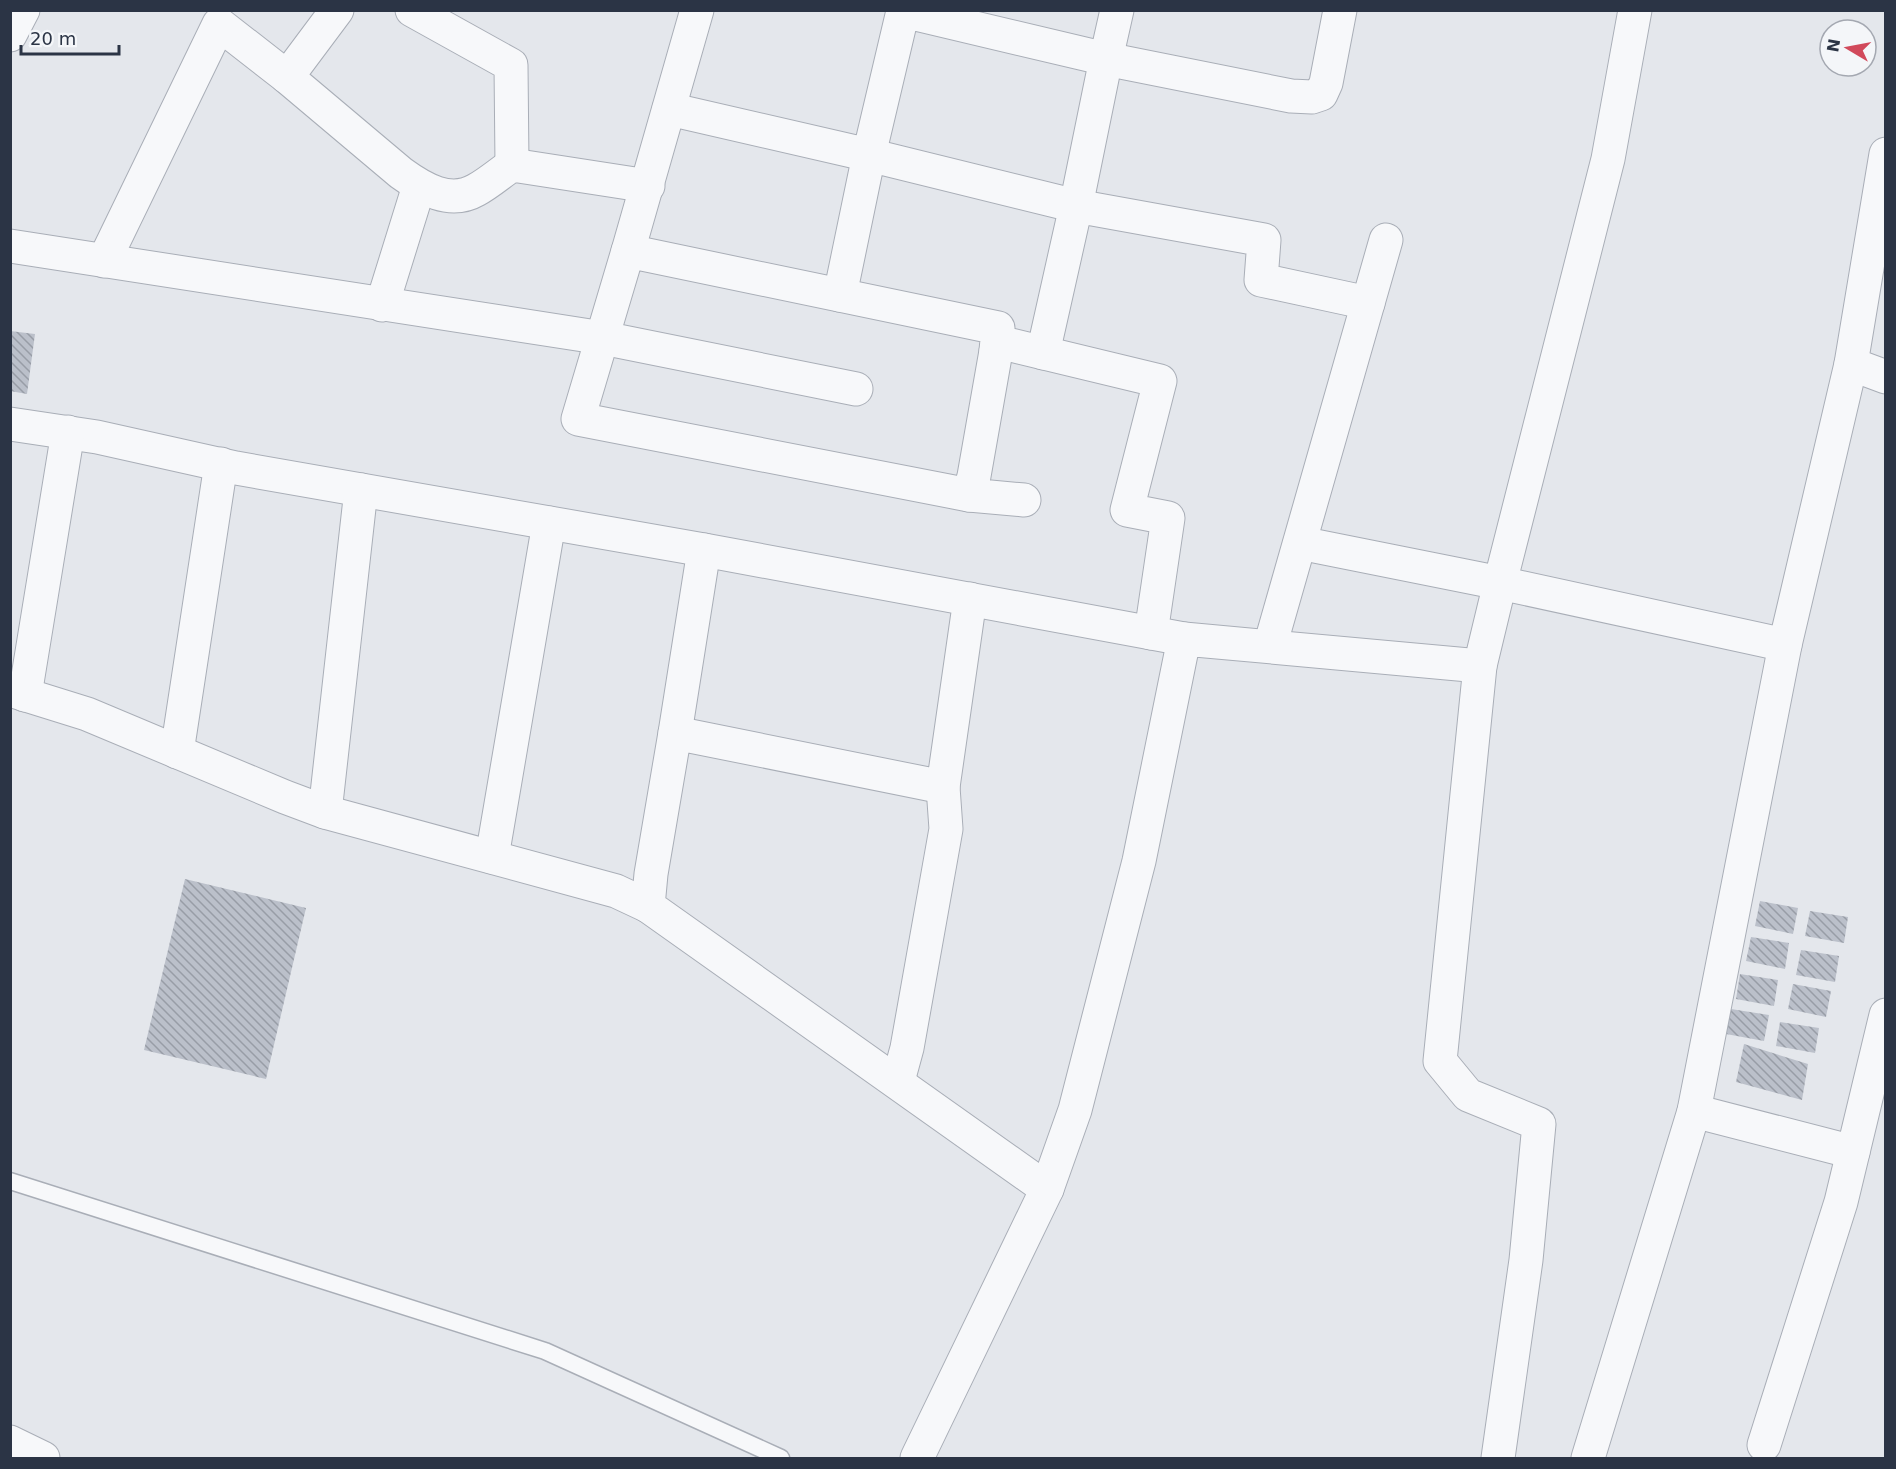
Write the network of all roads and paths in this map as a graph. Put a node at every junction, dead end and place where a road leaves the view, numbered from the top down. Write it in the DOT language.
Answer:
graph roads {
  1 [pos="23,10"];
  2 [pos="338,10"];
  3 [pos="412,10"];
  4 [pos="697,10"];
  5 [pos="1117,10"];
  6 [pos="1340,10"];
  7 [pos="1635,10"];
  8 [pos="903,11"];
  9 [pos="210,17"];
  10 [pos="10,35"];
  11 [pos="1106,59"];
  12 [pos="287,77"];
  13 [pos="669,109"];
  14 [pos="1886,154"];
  15 [pos="869,156"];
  16 [pos="512,165"];
  17 [pos="419,186"];
  18 [pos="648,186"];
  19 [pos="1076,206"];
  20 [pos="1386,240"];
  21 [pos="10,246"];
  22 [pos="628,251"];
  23 [pos="104,261"];
  24 [pos="840,295"];
  25 [pos="1368,303"];
  26 [pos="382,304"];
  27 [pos="603,338"];
  28 [pos="996,351"];
  29 [pos="1043,353"];
  30 [pos="1851,364"];
  31 [pos="1886,377"];
  32 [pos="856,389"];
  33 [pos="10,424"];
  34 [pos="68,432"];
  35 [pos="220,464"];
  36 [pos="361,490"];
  37 [pos="969,495"];
  38 [pos="1024,500"];
  39 [pos="549,523"];
  40 [pos="1300,543"];
  41 [pos="704,550"];
  42 [pos="1500,584"];
  43 [pos="970,599"];
  44 [pos="1151,633"];
  45 [pos="1185,639"];
  46 [pos="1785,645"];
  47 [pos="1270,646"];
  48 [pos="1480,666"];
  49 [pos="18,693"];
  50 [pos="675,733"];
  51 [pos="177,752"];
  52 [pos="943,787"];
  53 [pos="325,812"];
  54 [pos="492,857"];
  55 [pos="648,906"];
  56 [pos="1886,1014"];
  57 [pos="898,1081"];
  58 [pos="1694,1111"];
  59 [pos="1853,1152"];
  60 [pos="10,1181"];
  61 [pos="1047,1189"];
  62 [pos="10,1442"];
  63 [pos="1764,1445"];
  64 [pos="43,1458"];
  65 [pos="782,1458"];
  66 [pos="917,1458"];
  67 [pos="1498,1458"];
  68 [pos="1588,1458"];
  1 -- 10 [label="street"];
  2 -- 12 [label="street"];
  3 -- 16 [label="street"];
  4 -- 13 [label="street"];
  5 -- 11 [label="street"];
  6 -- 11 [label="street"];
  7 -- 42 [label="street"];
  8 -- 11 [label="street"];
  8 -- 15 [label="street"];
  9 -- 12 [label="street"];
  9 -- 23 [label="street"];
  11 -- 19 [label="street"];
  12 -- 17 [label="street"];
  13 -- 15 [label="street"];
  13 -- 18 [label="street"];
  14 -- 30 [label="street"];
  15 -- 19 [label="street"];
  15 -- 24 [label="street"];
  16 -- 17 [label="street"];
  16 -- 18 [label="street"];
  17 -- 26 [label="street"];
  18 -- 22 [label="street"];
  19 -- 25 [label="street"];
  19 -- 29 [label="street"];
  20 -- 25 [label="street"];
  21 -- 23 [label="street"];
  22 -- 24 [label="street"];
  22 -- 27 [label="street"];
  23 -- 26 [label="street"];
  24 -- 28 [label="street"];
  25 -- 40 [label="street"];
  26 -- 27 [label="street"];
  27 -- 32 [label="street"];
  27 -- 37 [label="street"];
  28 -- 29 [label="street"];
  28 -- 37 [label="street"];
  29 -- 44 [label="street"];
  30 -- 31 [label="street"];
  30 -- 46 [label="street"];
  33 -- 34 [label="street"];
  34 -- 35 [label="street"];
  34 -- 49 [label="street"];
  35 -- 36 [label="street"];
  35 -- 51 [label="street"];
  36 -- 39 [label="street"];
  36 -- 53 [label="street"];
  37 -- 38 [label="street"];
  39 -- 41 [label="street"];
  39 -- 54 [label="street"];
  40 -- 42 [label="street"];
  40 -- 47 [label="street"];
  41 -- 43 [label="street"];
  41 -- 50 [label="street"];
  42 -- 46 [label="street"];
  42 -- 48 [label="street"];
  43 -- 44 [label="street"];
  43 -- 52 [label="street"];
  44 -- 45 [label="street"];
  45 -- 47 [label="street"];
  45 -- 61 [label="street"];
  46 -- 58 [label="street"];
  47 -- 48 [label="street"];
  48 -- 67 [label="street"];
  49 -- 51 [label="street"];
  50 -- 52 [label="street"];
  50 -- 55 [label="street"];
  51 -- 53 [label="street"];
  52 -- 57 [label="street"];
  53 -- 54 [label="street"];
  54 -- 55 [label="street"];
  55 -- 57 [label="street"];
  56 -- 59 [label="street"];
  57 -- 61 [label="street"];
  58 -- 59 [label="street"];
  58 -- 68 [label="street"];
  59 -- 63 [label="street"];
  60 -- 65 [label="lane"];
  61 -- 66 [label="street"];
  62 -- 64 [label="street"];
}
